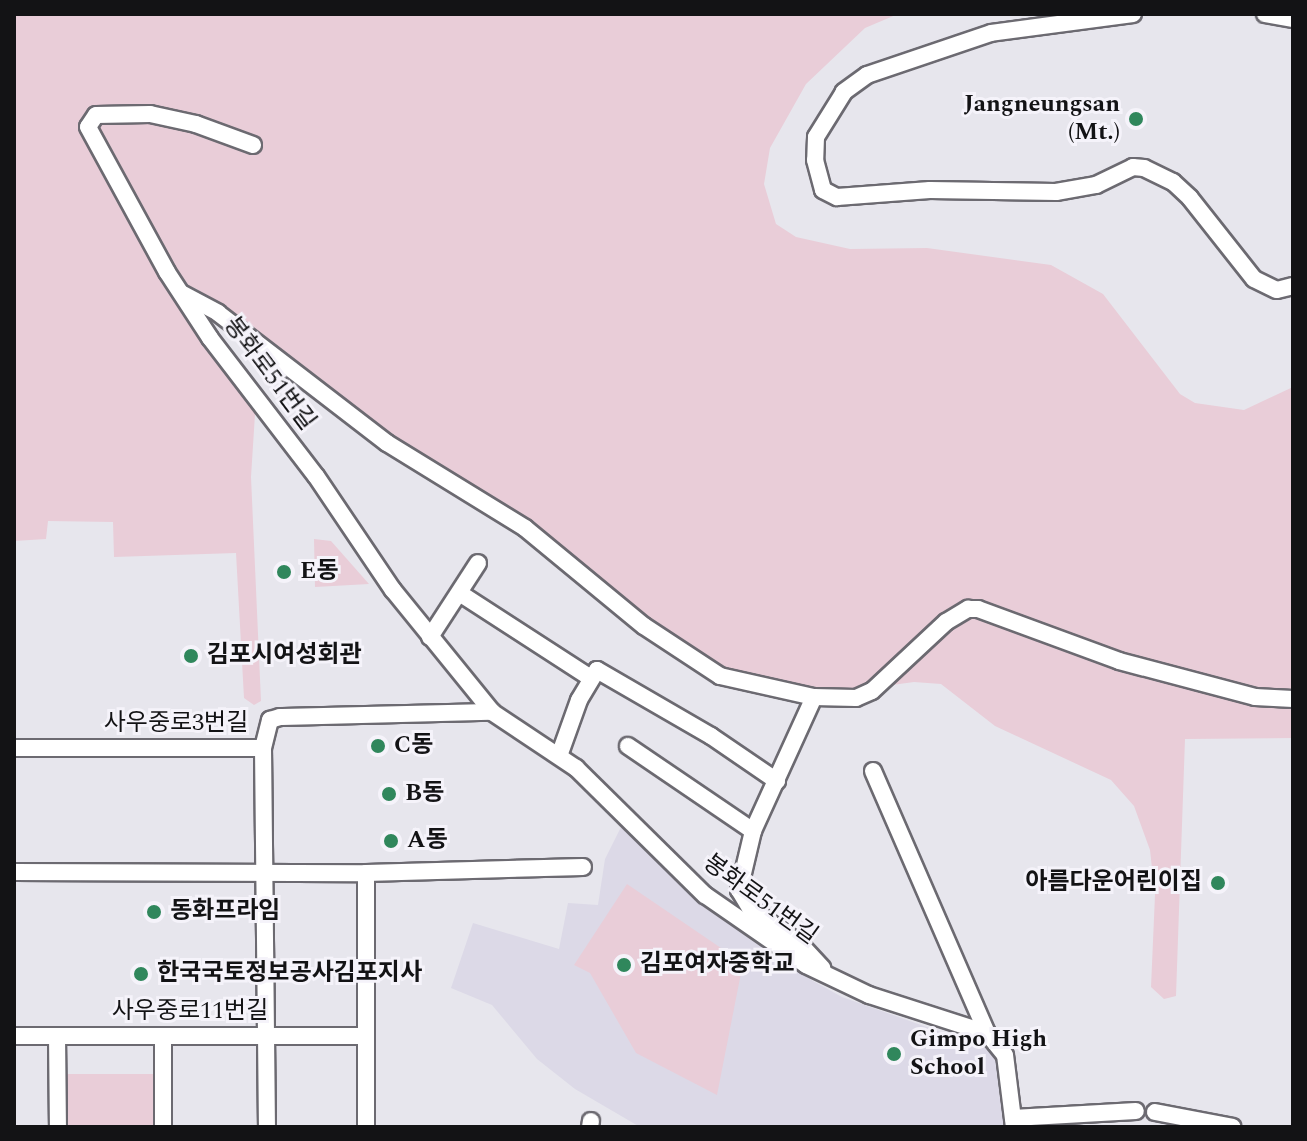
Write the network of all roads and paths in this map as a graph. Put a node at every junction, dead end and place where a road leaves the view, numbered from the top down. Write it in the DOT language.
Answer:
graph roads {
  1 [pos="1133,14"];
  2 [pos="1265,14"];
  3 [pos="1293,19"];
  4 [pos="253,145"];
  5 [pos="1293,286"];
  6 [pos="183,294"];
  7 [pos="478,563"];
  8 [pos="461,594"];
  9 [pos="430,637"];
  10 [pos="594,674"];
  11 [pos="814,697"];
  12 [pos="1293,699"];
  13 [pos="492,712"];
  14 [pos="628,746"];
  15 [pos="14,748"];
  16 [pos="263,748"];
  17 [pos="559,756"];
  18 [pos="873,771"];
  19 [pos="777,781"];
  20 [pos="753,831"];
  21 [pos="583,867"];
  22 [pos="14,872"];
  23 [pos="266,872"];
  24 [pos="366,873"];
  25 [pos="831,978"];
  26 [pos="987,1033"];
  27 [pos="14,1036"];
  28 [pos="57,1036"];
  29 [pos="163,1036"];
  30 [pos="366,1036"];
  31 [pos="266,1037"];
  32 [pos="1136,1111"];
  33 [pos="1155,1112"];
  34 [pos="1013,1122"];
  35 [pos="58,1127"];
  36 [pos="163,1127"];
  37 [pos="267,1127"];
  38 [pos="366,1127"];
  39 [pos="1233,1127"];
  1 -- 5 [label="street"];
  2 -- 3 [label="street"];
  4 -- 6 [label="street, 봉화로51번길"];
  6 -- 9 [label="street, 봉화로51번길"];
  6 -- 11 [label="street"];
  7 -- 8 [label="street"];
  8 -- 9 [label="street"];
  8 -- 10 [label="street"];
  9 -- 13 [label="street, 봉화로51번길"];
  10 -- 17 [label="street"];
  10 -- 19 [label="street"];
  11 -- 12 [label="street"];
  11 -- 19 [label="street, 봉화로51번길"];
  13 -- 16 [label="street"];
  13 -- 17 [label="street, 봉화로51번길"];
  14 -- 20 [label="street"];
  15 -- 16 [label="street, 사우중로3번길"];
  16 -- 23 [label="street, 사우중로3번길"];
  17 -- 25 [label="street, 봉화로51번길"];
  18 -- 26 [label="street"];
  19 -- 20 [label="street, 봉화로51번길"];
  20 -- 25 [label="street, 봉화로51번길"];
  21 -- 24 [label="street"];
  22 -- 23 [label="street"];
  23 -- 24 [label="street"];
  23 -- 31 [label="street, 사우중로3번길"];
  24 -- 30 [label="street"];
  25 -- 26 [label="street, 봉화로51번길"];
  26 -- 34 [label="street"];
  27 -- 28 [label="street, 사우중로11번길"];
  28 -- 29 [label="street, 사우중로11번길"];
  28 -- 35 [label="street"];
  29 -- 31 [label="street, 사우중로11번길"];
  29 -- 36 [label="street"];
  30 -- 31 [label="street, 사우중로11번길"];
  30 -- 38 [label="street"];
  31 -- 37 [label="street, 사우중로3번길"];
  32 -- 34 [label="street"];
  33 -- 39 [label="street"];
}
